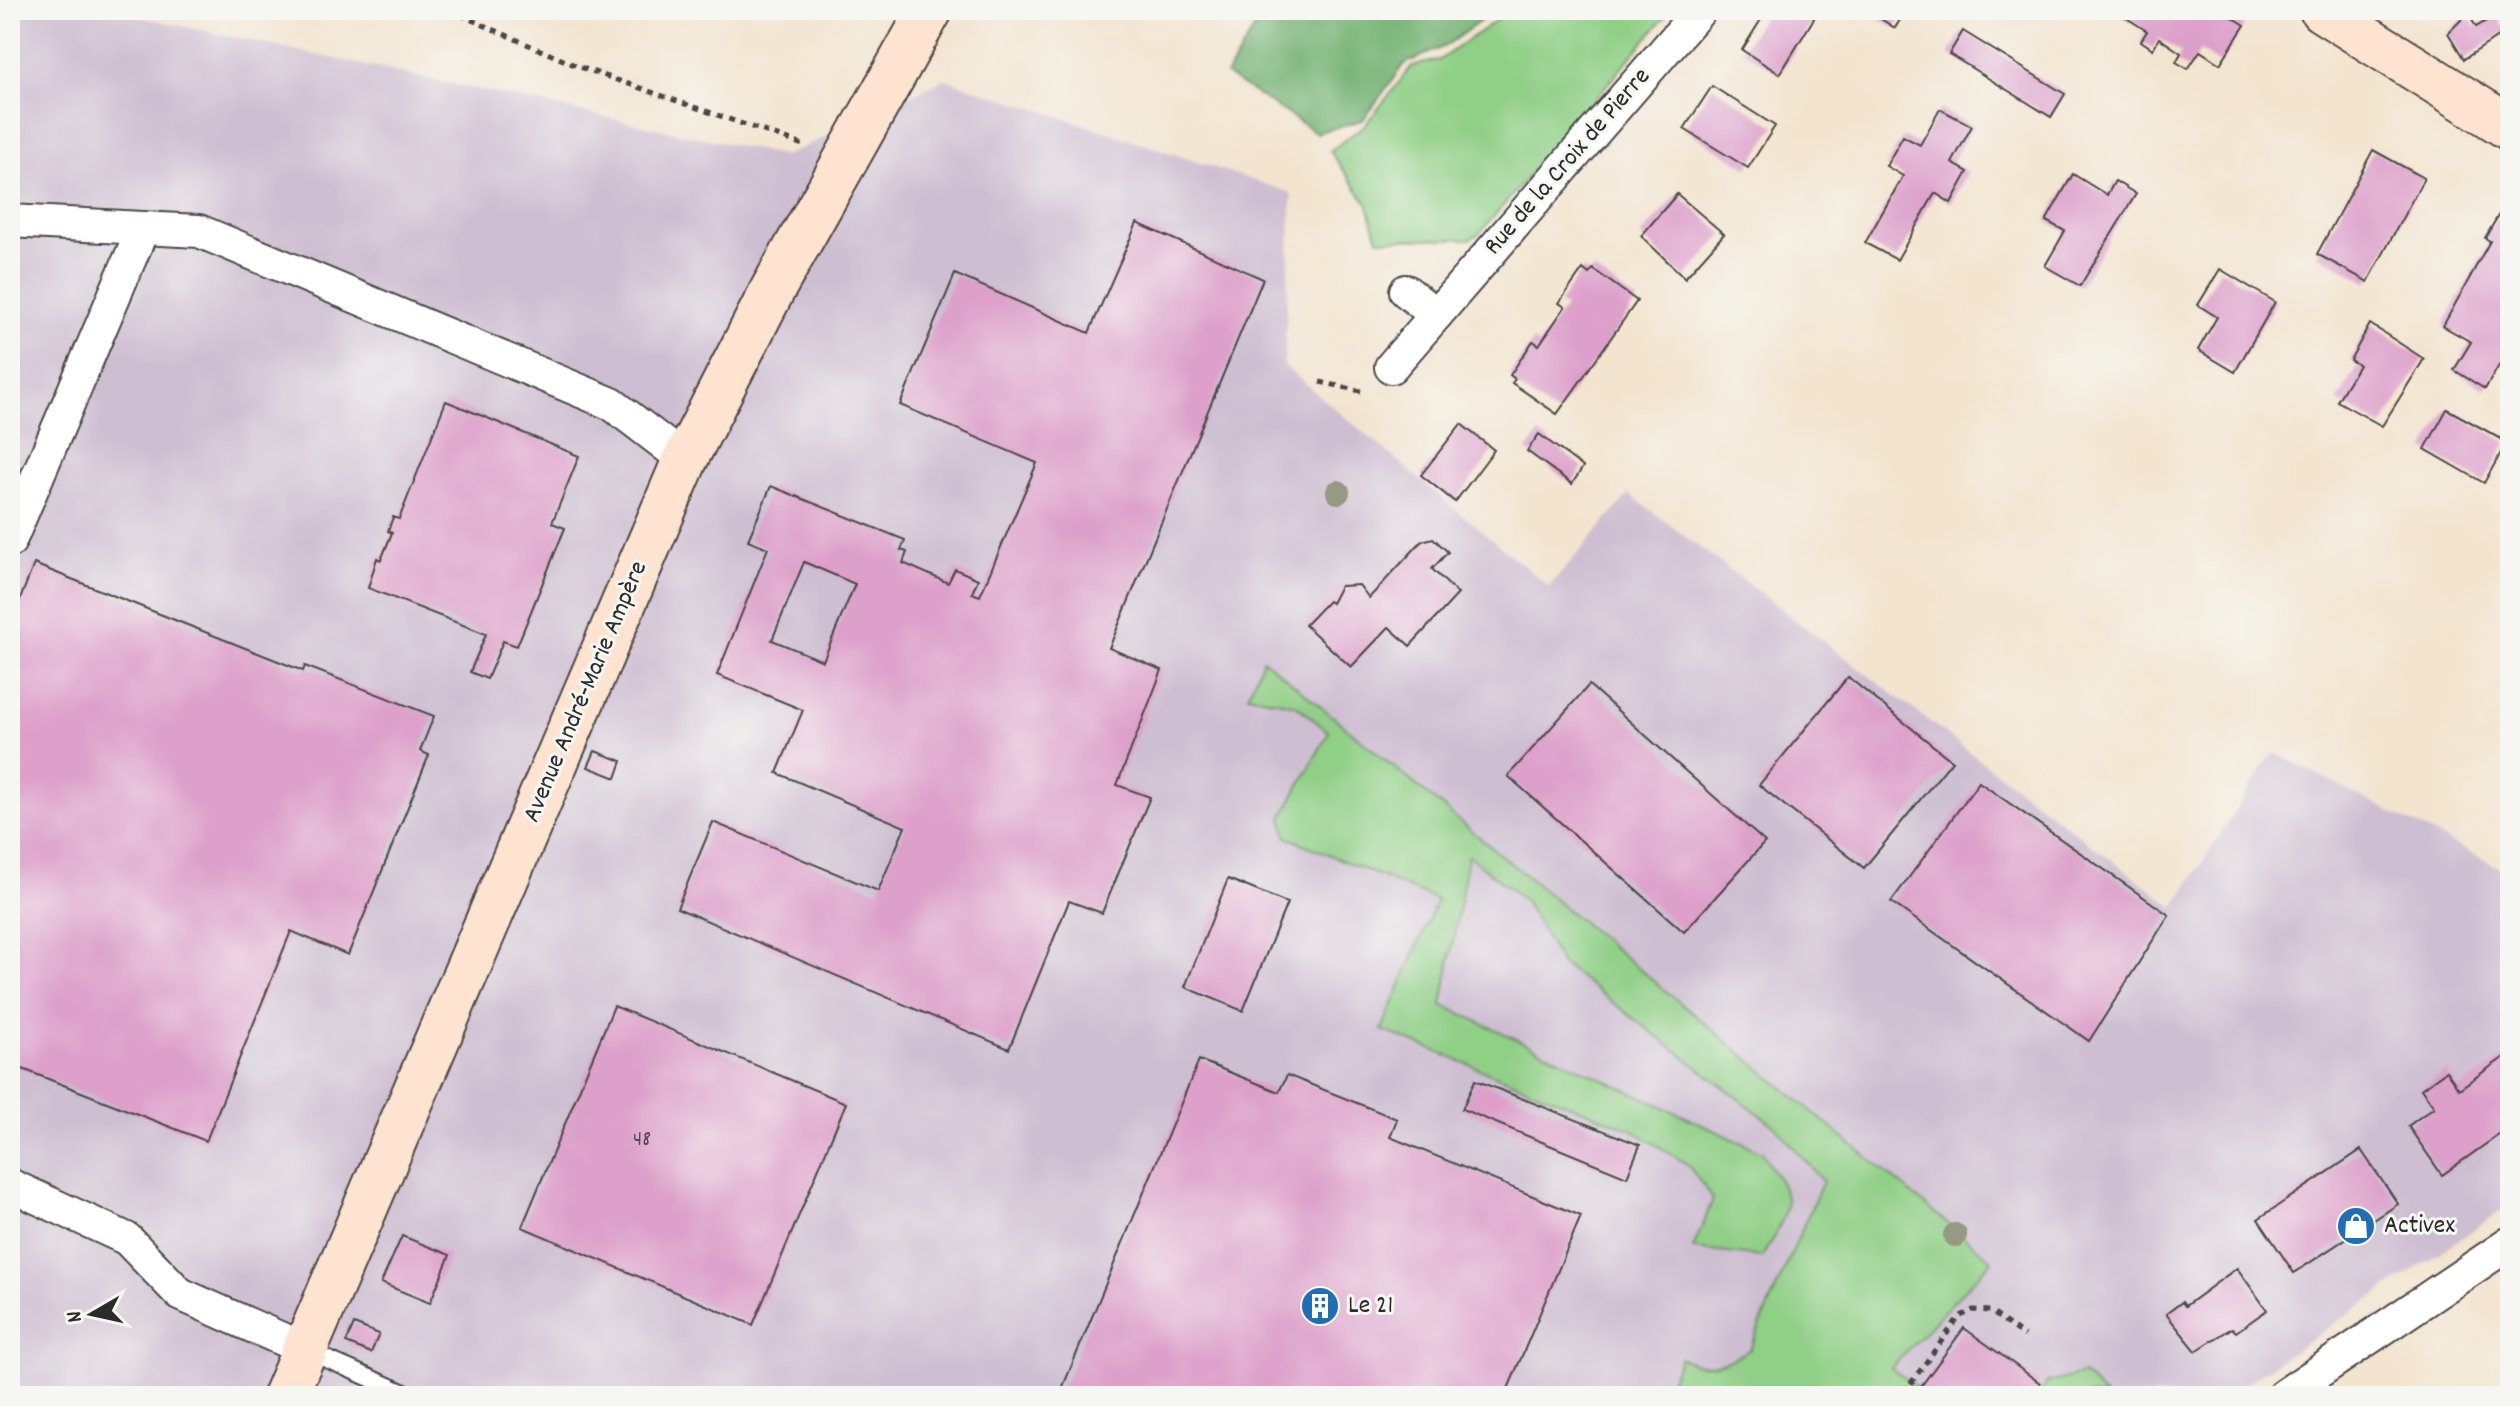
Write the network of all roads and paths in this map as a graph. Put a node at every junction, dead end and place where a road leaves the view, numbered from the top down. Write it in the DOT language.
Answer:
graph roads {
  1 [pos="449,10"];
  2 [pos="930,10"];
  3 [pos="1700,10"];
  4 [pos="2322,10"];
  5 [pos="2510,128"];
  6 [pos="844,161"];
  7 [pos="10,221"];
  8 [pos="143,228"];
  9 [pos="1406,291"];
  10 [pos="1436,315"];
  11 [pos="1391,367"];
  12 [pos="685,460"];
  13 [pos="10,541"];
  14 [pos="10,1185"];
  15 [pos="2510,1243"];
  16 [pos="2024,1336"];
  17 [pos="304,1349"];
  18 [pos="285,1396"];
  19 [pos="411,1396"];
  20 [pos="1878,1396"];
  21 [pos="2283,1396"];
  1 -- 6 [label="path"];
  2 -- 6 [label="street, Avenue André-Marie Ampère"];
  3 -- 10 [label="street, Rue de la Croix de Pierre"];
  4 -- 5 [label="street"];
  6 -- 12 [label="street, Avenue André-Marie Ampère"];
  7 -- 8 [label="street"];
  8 -- 12 [label="street"];
  8 -- 13 [label="street"];
  9 -- 10 [label="street"];
  10 -- 11 [label="street, Rue de la Croix de Pierre"];
  12 -- 17 [label="street, Avenue André-Marie Ampère"];
  14 -- 17 [label="street"];
  15 -- 21 [label="street"];
  16 -- 20 [label="path"];
  17 -- 18 [label="street, Avenue André-Marie Ampère"];
  17 -- 19 [label="lane"];
}
